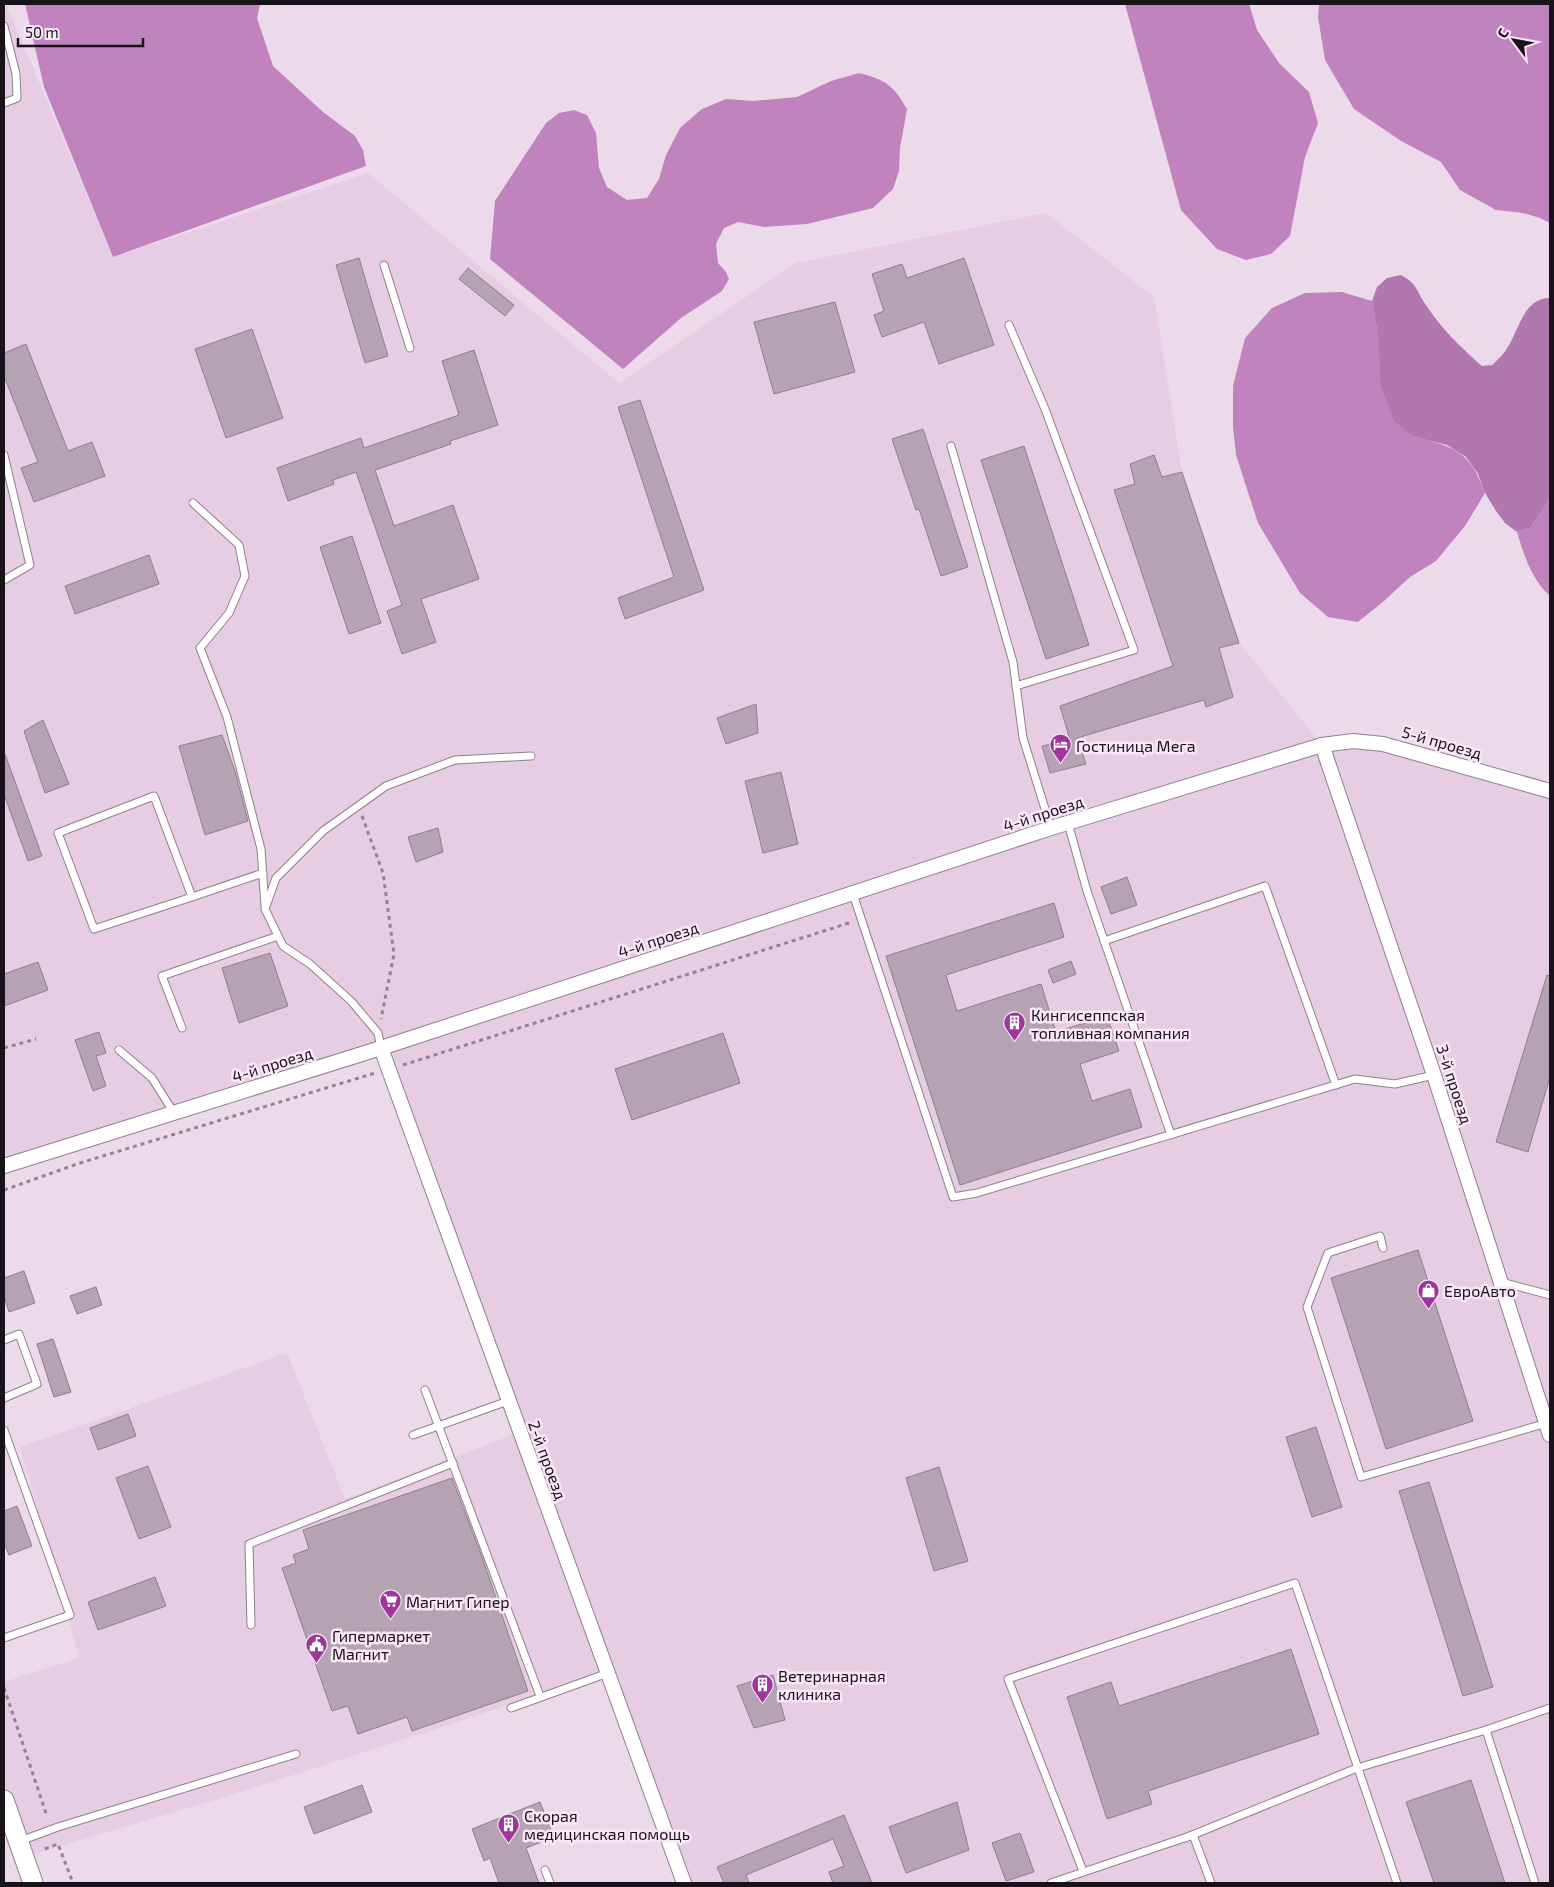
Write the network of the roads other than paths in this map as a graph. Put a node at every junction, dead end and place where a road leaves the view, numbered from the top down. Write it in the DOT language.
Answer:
graph roads {
  1 [pos="4,26"];
  2 [pos="4,103"];
  3 [pos="384,265"];
  4 [pos="1009,324"];
  5 [pos="410,348"];
  6 [pos="951,446"];
  7 [pos="4,455"];
  8 [pos="193,503"];
  9 [pos="4,580"];
  10 [pos="1016,686"];
  11 [pos="1322,745"];
  12 [pos="531,756"];
  13 [pos="1550,791"];
  14 [pos="1068,823"];
  15 [pos="1051,828"];
  16 [pos="263,873"];
  17 [pos="853,894"];
  18 [pos="192,897"];
  19 [pos="266,909"];
  20 [pos="278,936"];
  21 [pos="1104,941"];
  22 [pos="182,1028"];
  23 [pos="381,1048"];
  24 [pos="119,1050"];
  25 [pos="1434,1075"];
  26 [pos="1336,1085"];
  27 [pos="174,1113"];
  28 [pos="1171,1134"];
  29 [pos="4,1166"];
  30 [pos="1383,1248"];
  31 [pos="1501,1282"];
  32 [pos="1550,1295"];
  33 [pos="4,1340"];
  34 [pos="425,1390"];
  35 [pos="4,1398"];
  36 [pos="508,1401"];
  37 [pos="440,1426"];
  38 [pos="1548,1429"];
  39 [pos="4,1430"];
  40 [pos="413,1435"];
  41 [pos="454,1464"];
  42 [pos="251,1625"];
  43 [pos="4,1638"];
  44 [pos="608,1673"];
  45 [pos="540,1696"];
  46 [pos="511,1708"];
  47 [pos="1550,1708"];
  48 [pos="1486,1730"];
  49 [pos="296,1754"];
  50 [pos="1358,1768"];
  51 [pos="4,1800"];
  52 [pos="4,1820"];
  53 [pos="1185,1838"];
  54 [pos="18,1842"];
  55 [pos="545,1870"];
  56 [pos="1083,1871"];
  57 [pos="26,1883"];
  58 [pos="33,1883"];
  59 [pos="550,1883"];
  60 [pos="684,1883"];
  61 [pos="1050,1883"];
  62 [pos="1211,1883"];
  63 [pos="1397,1883"];
  64 [pos="1535,1883"];
  1 -- 2 [label="lane"];
  3 -- 5 [label="lane"];
  4 -- 10 [label="lane"];
  6 -- 10 [label="lane"];
  7 -- 9 [label="lane"];
  8 -- 16 [label="lane"];
  10 -- 15 [label="lane"];
  11 -- 13 [label="street, 5-й проезд"];
  11 -- 14 [label="street, 4-й проезд"];
  11 -- 25 [label="street, 3-й проезд"];
  12 -- 19 [label="lane"];
  14 -- 15 [label="street, 4-й проезд"];
  14 -- 21 [label="lane"];
  15 -- 17 [label="street, 4-й проезд"];
  16 -- 18 [label="lane"];
  16 -- 19 [label="lane"];
  17 -- 23 [label="street, 4-й проезд"];
  17 -- 28 [label="lane"];
  18 -- 18 [label="lane"];
  19 -- 20 [label="lane"];
  20 -- 22 [label="lane"];
  20 -- 23 [label="lane"];
  21 -- 26 [label="lane"];
  21 -- 28 [label="lane"];
  23 -- 27 [label="street, 4-й проезд"];
  23 -- 36 [label="street, 2-й проезд"];
  24 -- 27 [label="lane"];
  25 -- 26 [label="lane"];
  25 -- 31 [label="street, 3-й проезд"];
  26 -- 28 [label="lane"];
  27 -- 29 [label="street, 4-й проезд"];
  30 -- 38 [label="lane"];
  31 -- 32 [label="lane"];
  31 -- 38 [label="street, 3-й проезд"];
  33 -- 35 [label="lane"];
  34 -- 37 [label="lane"];
  36 -- 37 [label="lane"];
  36 -- 44 [label="street, 2-й проезд"];
  37 -- 40 [label="lane"];
  37 -- 41 [label="lane"];
  39 -- 43 [label="lane"];
  41 -- 42 [label="lane"];
  41 -- 45 [label="lane"];
  44 -- 45 [label="lane"];
  44 -- 60 [label="street, 2-й проезд"];
  45 -- 46 [label="lane"];
  47 -- 48 [label="lane"];
  48 -- 50 [label="lane"];
  48 -- 64 [label="lane"];
  49 -- 54 [label="lane"];
  50 -- 53 [label="lane"];
  50 -- 56 [label="lane"];
  50 -- 63 [label="lane"];
  51 -- 54 [label="main road"];
  52 -- 57 [label="main road"];
  53 -- 56 [label="lane"];
  53 -- 62 [label="lane"];
  54 -- 58 [label="main road"];
  55 -- 59 [label="lane"];
  56 -- 61 [label="lane"];
}
